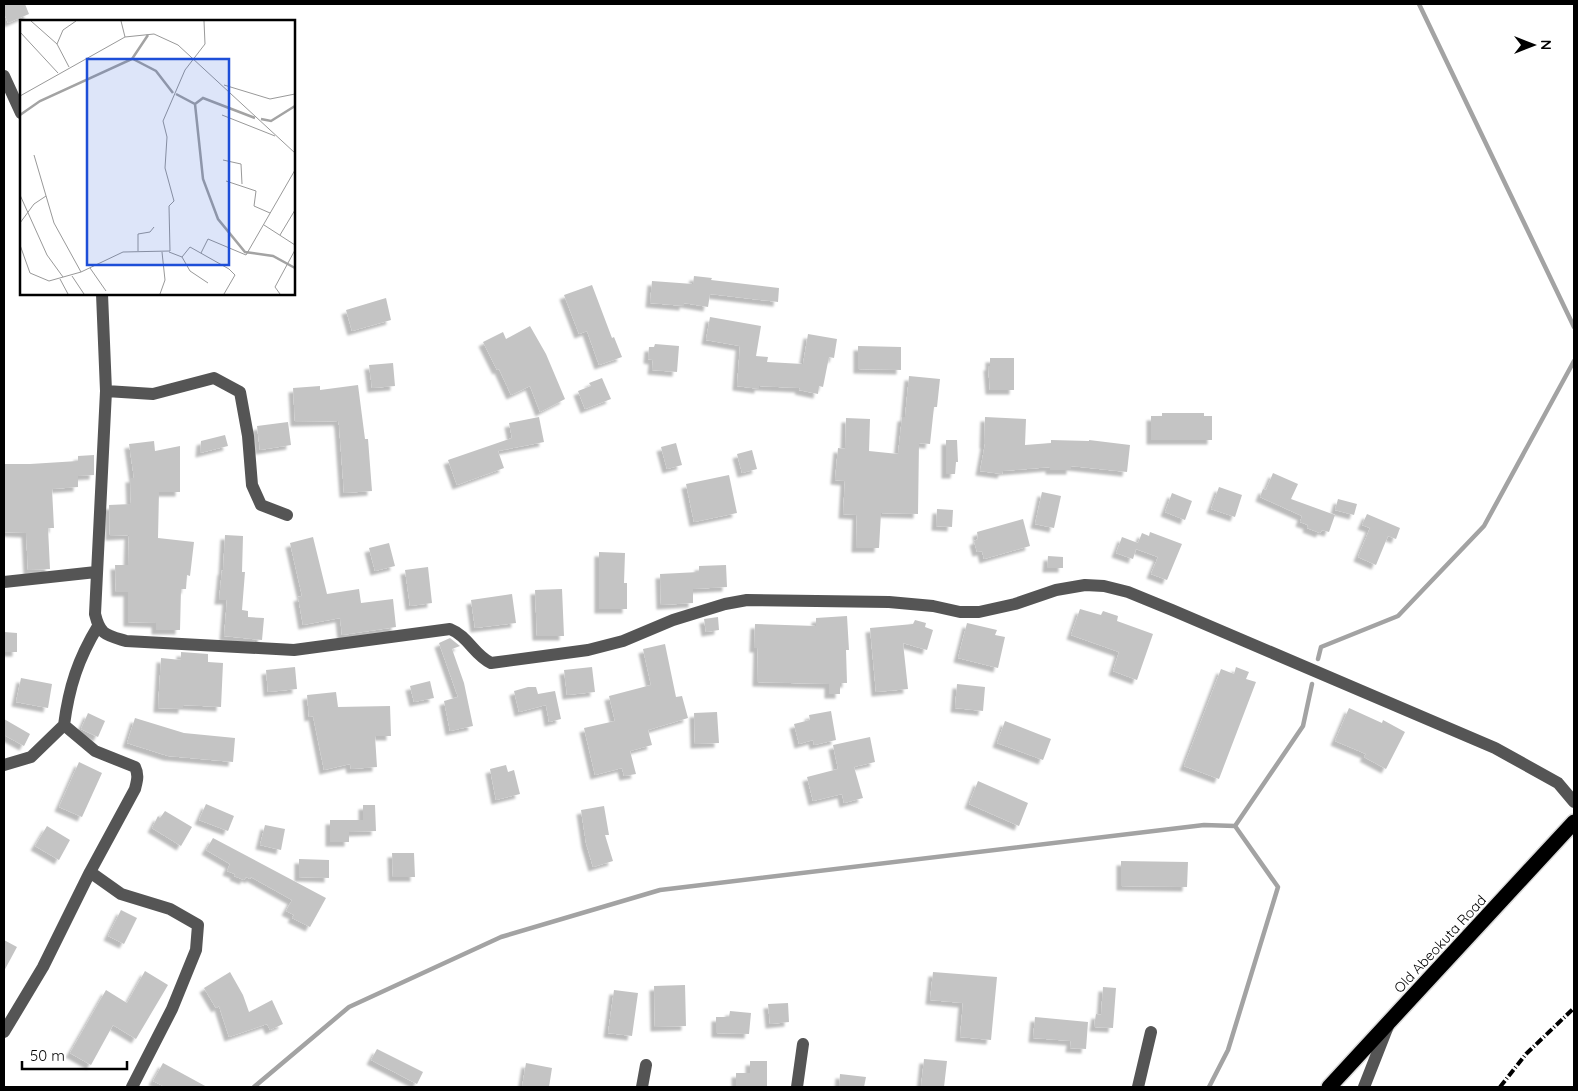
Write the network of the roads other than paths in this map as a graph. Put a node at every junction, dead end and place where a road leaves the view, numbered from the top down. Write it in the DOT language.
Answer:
graph roads {
  1 [pos="4,76"];
  2 [pos="20,111"];
  3 [pos="102,295"];
  4 [pos="106,391"];
  5 [pos="287,515"];
  6 [pos="96,572"];
  7 [pos="4,582"];
  8 [pos="98,626"];
  9 [pos="64,724"];
  10 [pos="4,765"];
  11 [pos="1574,802"];
  12 [pos="1574,822"];
  13 [pos="90,872"];
  14 [pos="1388,1024"];
  15 [pos="4,1032"];
  16 [pos="1151,1032"];
  17 [pos="802,1044"];
  18 [pos="646,1065"];
  19 [pos="132,1087"];
  20 [pos="642,1087"];
  21 [pos="797,1087"];
  22 [pos="1138,1087"];
  23 [pos="1330,1087"];
  24 [pos="1364,1087"];
  1 -- 2 [label="street"];
  3 -- 4 [label="street"];
  4 -- 5 [label="street"];
  4 -- 6 [label="street"];
  6 -- 7 [label="street"];
  6 -- 8 [label="street"];
  8 -- 9 [label="street"];
  8 -- 11 [label="street"];
  9 -- 10 [label="street"];
  9 -- 13 [label="street"];
  12 -- 14 [label="highway, Old Abeokuta Road"];
  13 -- 15 [label="street"];
  13 -- 19 [label="street"];
  14 -- 23 [label="highway, Old Abeokuta Road"];
  14 -- 24 [label="street"];
  16 -- 22 [label="street"];
  17 -- 21 [label="street"];
  18 -- 20 [label="street"];
}
